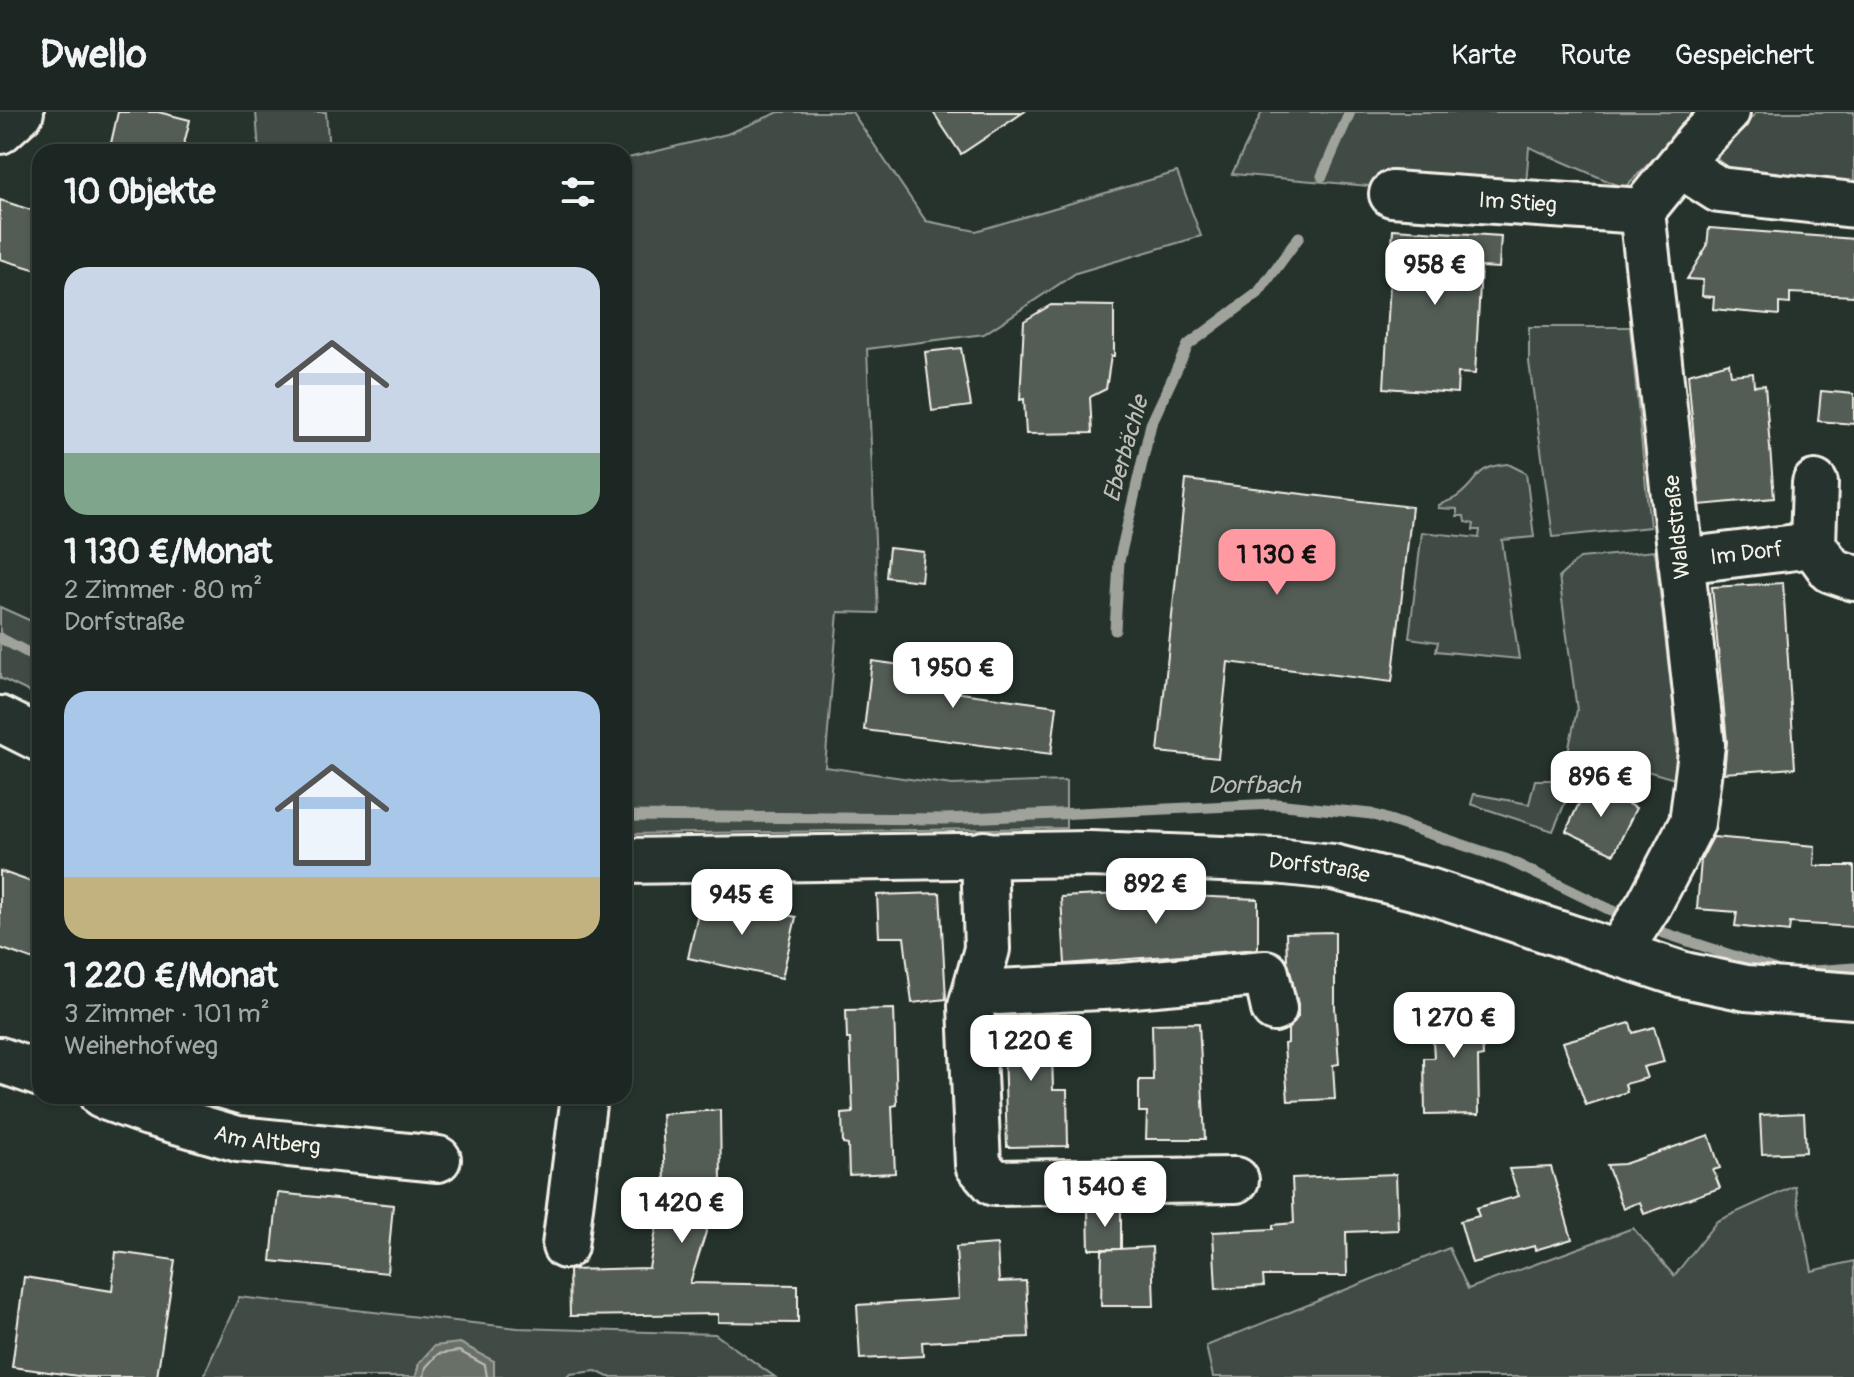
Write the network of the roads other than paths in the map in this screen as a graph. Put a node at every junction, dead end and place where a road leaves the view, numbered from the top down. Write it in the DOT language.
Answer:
graph roads {
  1 [pos="21,112"];
  2 [pos="1727,112"];
  3 [pos="0,131"];
  4 [pos="1680,165"];
  5 [pos="1392,194"];
  6 [pos="1854,205"];
  7 [pos="1642,211"];
  8 [pos="1815,483"];
  9 [pos="1813,545"];
  10 [pos="1681,561"];
  11 [pos="1854,578"];
  12 [pos="0,719"];
  13 [pos="32,735"];
  14 [pos="984,854"];
  15 [pos="632,861"];
  16 [pos="1632,933"];
  17 [pos="978,982"];
  18 [pos="1854,996"];
  19 [pos="1274,1009"];
  20 [pos="0,1060"];
  21 [pos="32,1071"];
  22 [pos="124,1104"];
  23 [pos="583,1104"];
  24 [pos="438,1159"];
  25 [pos="1236,1180"];
  26 [pos="565,1246"];
  1 -- 3 [label="street"];
  2 -- 4 [label="street"];
  4 -- 6 [label="street"];
  4 -- 7 [label="street"];
  5 -- 7 [label="street, Im Stieg"];
  7 -- 10 [label="street, Waldstraße"];
  8 -- 9 [label="street, Im Dorf"];
  9 -- 10 [label="street, Im Dorf"];
  9 -- 11 [label="street, Im Dorf"];
  10 -- 16 [label="street, Waldstraße"];
  12 -- 13 [label="street"];
  14 -- 15 [label="street, Dorfstraße"];
  14 -- 16 [label="street, Dorfstraße"];
  14 -- 17 [label="street"];
  16 -- 18 [label="street, Dorfstraße"];
  17 -- 19 [label="street"];
  17 -- 25 [label="street"];
  20 -- 21 [label="street"];
  22 -- 24 [label="street, Am Altberg"];
  23 -- 26 [label="street"];
}
